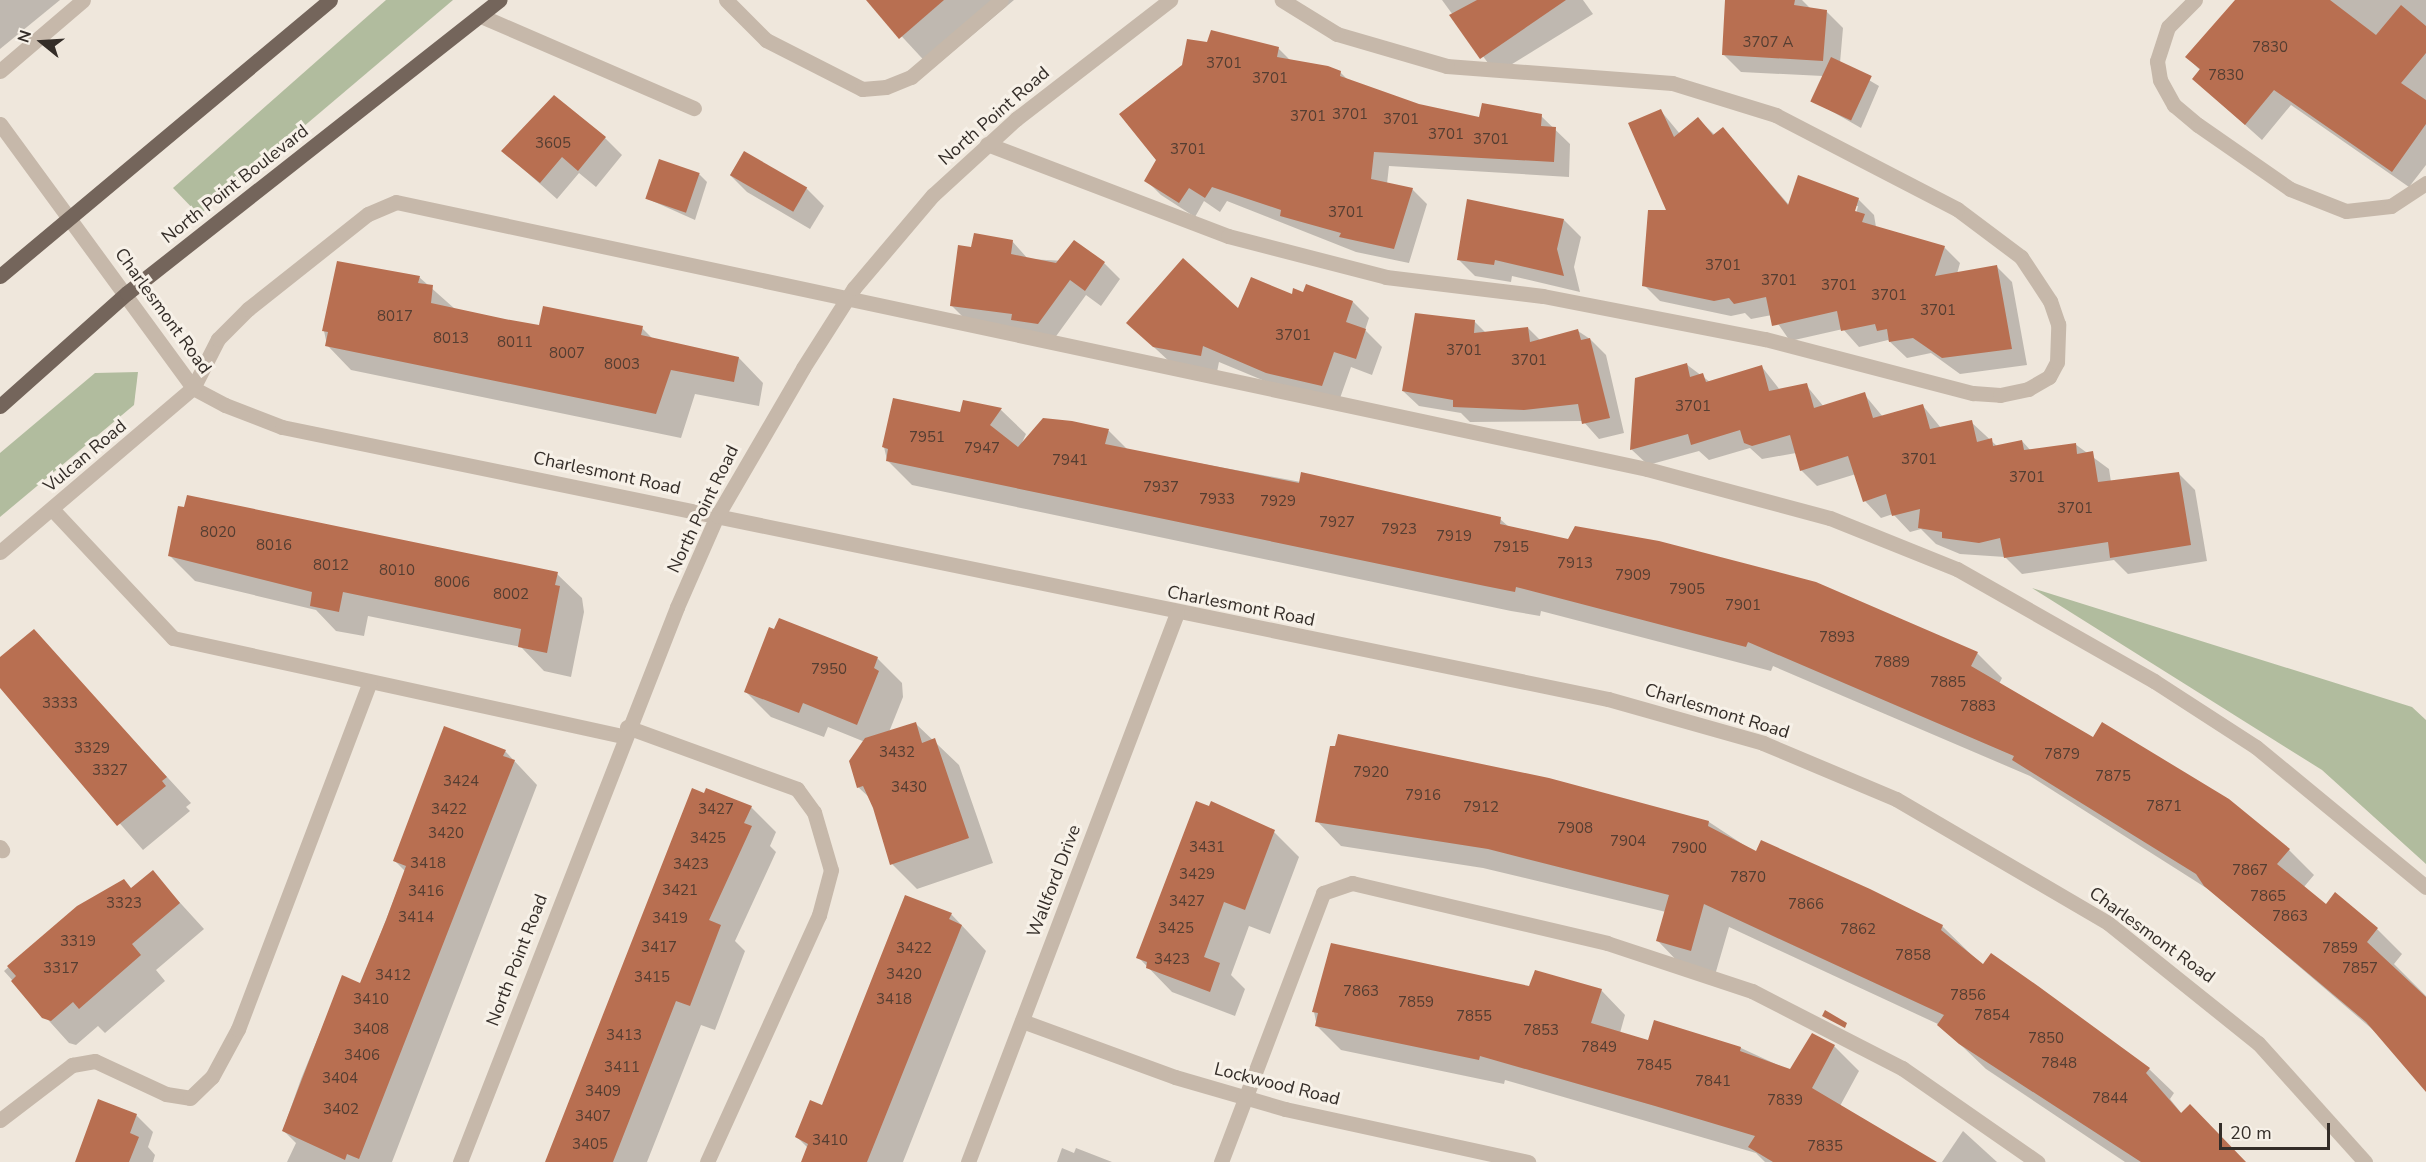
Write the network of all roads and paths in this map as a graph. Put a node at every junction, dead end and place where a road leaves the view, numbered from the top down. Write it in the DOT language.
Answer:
graph roads {
  1 [pos="83,0"];
  2 [pos="330,0"];
  3 [pos="500,0"];
  4 [pos="726,0"];
  5 [pos="1001,0"];
  6 [pos="1170,0"];
  7 [pos="1282,0"];
  8 [pos="2195,0"];
  9 [pos="481,16"];
  10 [pos="0,71"];
  11 [pos="694,108"];
  12 [pos="0,124"];
  13 [pos="987,144"];
  14 [pos="2426,183"];
  15 [pos="70,219"];
  16 [pos="0,276"];
  17 [pos="127,293"];
  18 [pos="846,302"];
  19 [pos="193,388"];
  20 [pos="0,406"];
  21 [pos="52,508"];
  22 [pos="717,516"];
  23 [pos="0,552"];
  24 [pos="1177,613"];
  25 [pos="370,682"];
  26 [pos="625,731"];
  27 [pos="2426,887"];
  28 [pos="1022,1021"];
  29 [pos="1246,1098"];
  30 [pos="0,1120"];
  31 [pos="460,1162"];
  32 [pos="708,1162"];
  33 [pos="968,1162"];
  34 [pos="1221,1162"];
  35 [pos="1528,1162"];
  36 [pos="2037,1162"];
  37 [pos="2366,1162"];
  1 -- 10 [label="street"];
  2 -- 15 [label="main road"];
  3 -- 9 [label="main road, North Point Boulevard"];
  4 -- 5 [label="street"];
  6 -- 13 [label="street, North Point Road"];
  7 -- 13 [label="street"];
  8 -- 14 [label="street"];
  9 -- 11 [label="street"];
  9 -- 17 [label="main road, North Point Boulevard"];
  12 -- 15 [label="street, Charlesmont Road"];
  13 -- 18 [label="street, North Point Road"];
  15 -- 16 [label="main road"];
  15 -- 17 [label="street, Charlesmont Road"];
  17 -- 19 [label="street, Charlesmont Road"];
  17 -- 20 [label="main road, North Point Boulevard"];
  18 -- 19 [label="street"];
  18 -- 22 [label="street, North Point Road"];
  18 -- 27 [label="street"];
  19 -- 21 [label="street, Vulcan Road"];
  19 -- 22 [label="street, Charlesmont Road"];
  21 -- 23 [label="street, Vulcan Road"];
  21 -- 25 [label="street"];
  22 -- 24 [label="street, Charlesmont Road"];
  22 -- 26 [label="street, North Point Road"];
  24 -- 28 [label="street, Wallford Drive"];
  24 -- 37 [label="street, Charlesmont Road"];
  25 -- 26 [label="street"];
  25 -- 30 [label="street"];
  26 -- 31 [label="street, North Point Road"];
  26 -- 32 [label="street"];
  28 -- 29 [label="street, Lockwood Road"];
  28 -- 33 [label="street, Wallford Drive"];
  29 -- 34 [label="street"];
  29 -- 35 [label="street, Lockwood Road"];
  29 -- 36 [label="street"];
}
